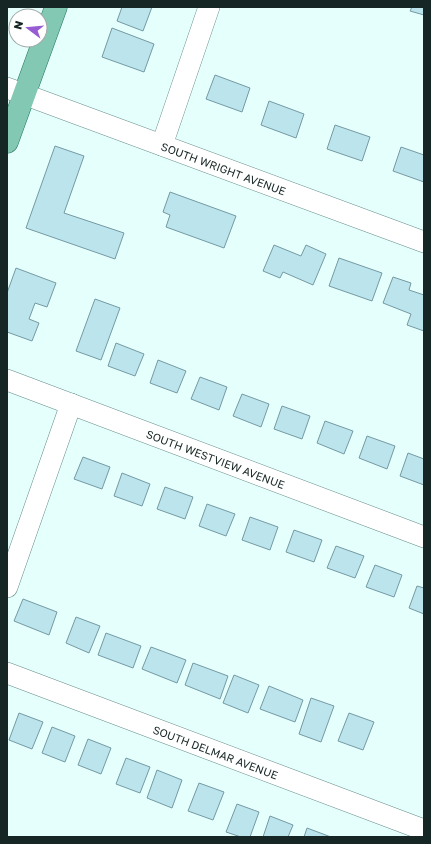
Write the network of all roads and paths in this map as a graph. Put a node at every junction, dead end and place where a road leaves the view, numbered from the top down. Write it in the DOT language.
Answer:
graph roads {
  1 [pos="56,7"];
  2 [pos="209,7"];
  3 [pos="16,91"];
  4 [pos="7,142"];
  5 [pos="162,145"];
  6 [pos="424,242"];
  7 [pos="7,380"];
  8 [pos="72,404"];
  9 [pos="424,537"];
  10 [pos="7,587"];
  11 [pos="7,673"];
  12 [pos="424,830"];
  1 -- 3 [label="main road"];
  2 -- 5 [label="street"];
  3 -- 4 [label="main road"];
  3 -- 5 [label="street, SOUTH WRIGHT AVENUE"];
  5 -- 6 [label="street, SOUTH WRIGHT AVENUE"];
  7 -- 8 [label="street, SOUTH WESTVIEW AVENUE"];
  8 -- 9 [label="street, SOUTH WESTVIEW AVENUE"];
  8 -- 10 [label="street"];
  11 -- 12 [label="street, SOUTH DELMAR AVENUE"];
}
